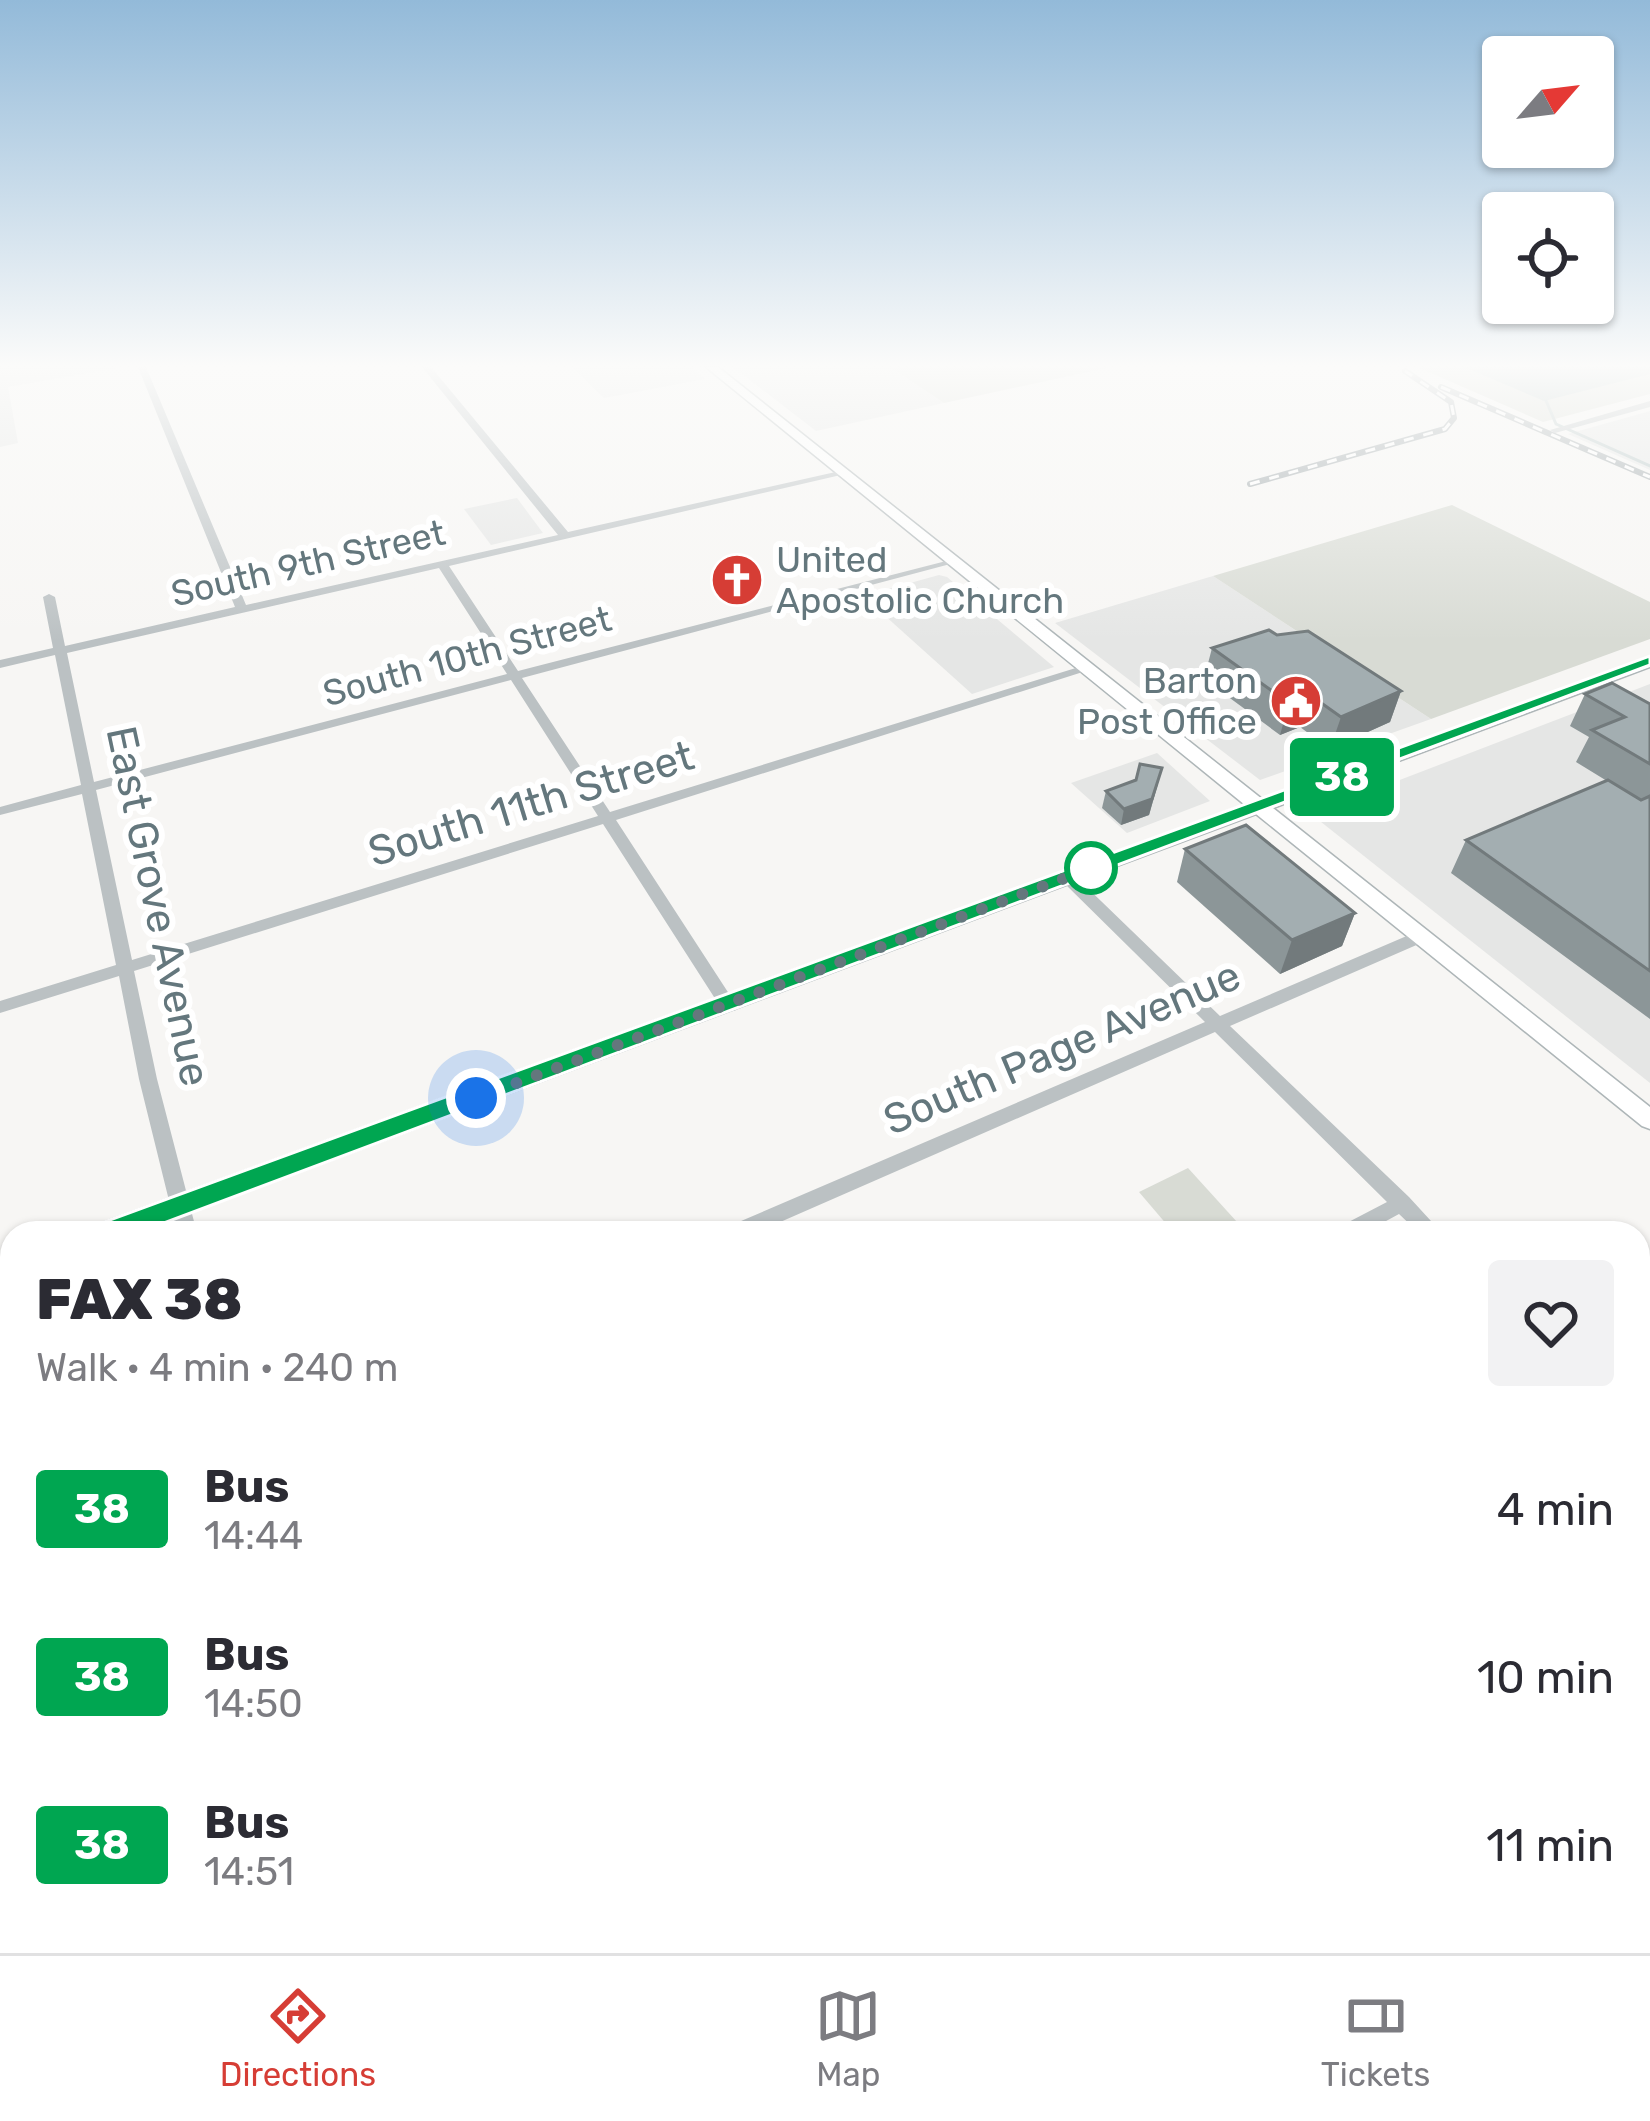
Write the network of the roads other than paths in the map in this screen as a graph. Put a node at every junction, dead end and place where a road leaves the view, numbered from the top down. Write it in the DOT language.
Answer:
graph roads {
  1 [pos="180,458"];
  2 [pos="501,458"];
  3 [pos="821,458"];
  4 [pos="840,474"];
  5 [pos="565,536"];
  6 [pos="950,561"];
  7 [pos="442,563"];
  8 [pos="49,597"];
  9 [pos="242,610"];
  10 [pos="62,650"];
  11 [pos="1650,662"];
  12 [pos="0,664"];
  13 [pos="1083,670"];
  14 [pos="518,674"];
  15 [pos="86,789"];
  16 [pos="1262,807"];
  17 [pos="0,811"];
  18 [pos="608,817"];
  19 [pos="1067,877"];
  20 [pos="1422,936"];
  21 [pos="124,970"];
  22 [pos="0,1007"];
  23 [pos="729,1007"];
  24 [pos="1217,1022"];
  25 [pos="1650,1120"];
  26 [pos="1402,1203"];
  27 [pos="181,1205"];
  28 [pos="138,1221"];
  29 [pos="184,1221"];
  30 [pos="761,1221"];
  31 [pos="1368,1221"];
  32 [pos="1420,1221"];
  1 -- 9 [label="street"];
  2 -- 5 [label="street"];
  3 -- 4 [label="main road"];
  4 -- 5 [label="street, South 9th Street"];
  4 -- 6 [label="main road"];
  5 -- 7 [label="street, South 9th Street"];
  6 -- 13 [label="main road"];
  6 -- 14 [label="street, South 10th Street"];
  7 -- 9 [label="street, South 9th Street"];
  7 -- 14 [label="street"];
  8 -- 10 [label="street, East Grove Avenue"];
  9 -- 10 [label="street, South 9th Street"];
  10 -- 12 [label="street, South 9th Street"];
  10 -- 15 [label="street, East Grove Avenue"];
  11 -- 16 [label="main road"];
  13 -- 16 [label="main road"];
  13 -- 18 [label="street, South 11th Street"];
  14 -- 15 [label="street, South 10th Street"];
  14 -- 18 [label="street"];
  15 -- 17 [label="street, South 10th Street"];
  15 -- 21 [label="street, East Grove Avenue"];
  16 -- 19 [label="main road"];
  16 -- 20 [label="main road"];
  18 -- 21 [label="street, South 11th Street"];
  18 -- 23 [label="street"];
  19 -- 23 [label="main road"];
  19 -- 24 [label="street"];
  20 -- 24 [label="street, South Page Avenue"];
  20 -- 25 [label="main road"];
  21 -- 22 [label="street, South 11th Street"];
  21 -- 27 [label="street, East Grove Avenue"];
  23 -- 27 [label="main road"];
  24 -- 26 [label="street"];
  24 -- 30 [label="street, South Page Avenue"];
  26 -- 31 [label="street"];
  26 -- 32 [label="street"];
  27 -- 28 [label="main road"];
  27 -- 29 [label="street, East Grove Avenue"];
}
